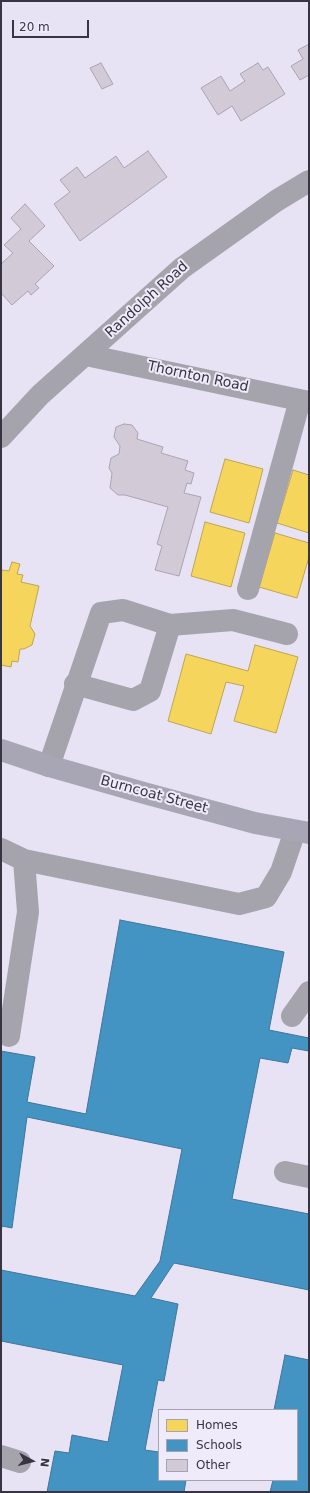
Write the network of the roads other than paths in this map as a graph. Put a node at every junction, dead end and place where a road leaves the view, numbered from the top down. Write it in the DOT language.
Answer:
graph roads {
  1 [pos="309,181"];
  2 [pos="86,355"];
  3 [pos="305,401"];
  4 [pos="1,437"];
  5 [pos="248,589"];
  6 [pos="170,625"];
  7 [pos="287,634"];
  8 [pos="75,684"];
  9 [pos="1,750"];
  10 [pos="48,766"];
  11 [pos="302,832"];
  12 [pos="1,850"];
  13 [pos="24,860"];
  14 [pos="309,992"];
  15 [pos="292,1016"];
  16 [pos="9,1036"];
  17 [pos="285,1172"];
  18 [pos="309,1177"];
  1 -- 2 [label="street, Randolph Road"];
  2 -- 3 [label="street, Thornton Road"];
  2 -- 4 [label="street, Randolph Road"];
  3 -- 5 [label="street"];
  6 -- 7 [label="street"];
  6 -- 8 [label="street"];
  6 -- 8 [label="street"];
  8 -- 10 [label="street"];
  9 -- 10 [label="main road, Burncoat Street"];
  10 -- 11 [label="main road, Burncoat Street"];
  11 -- 13 [label="street"];
  12 -- 13 [label="street"];
  13 -- 16 [label="street"];
  14 -- 15 [label="street"];
  17 -- 18 [label="street"];
}
